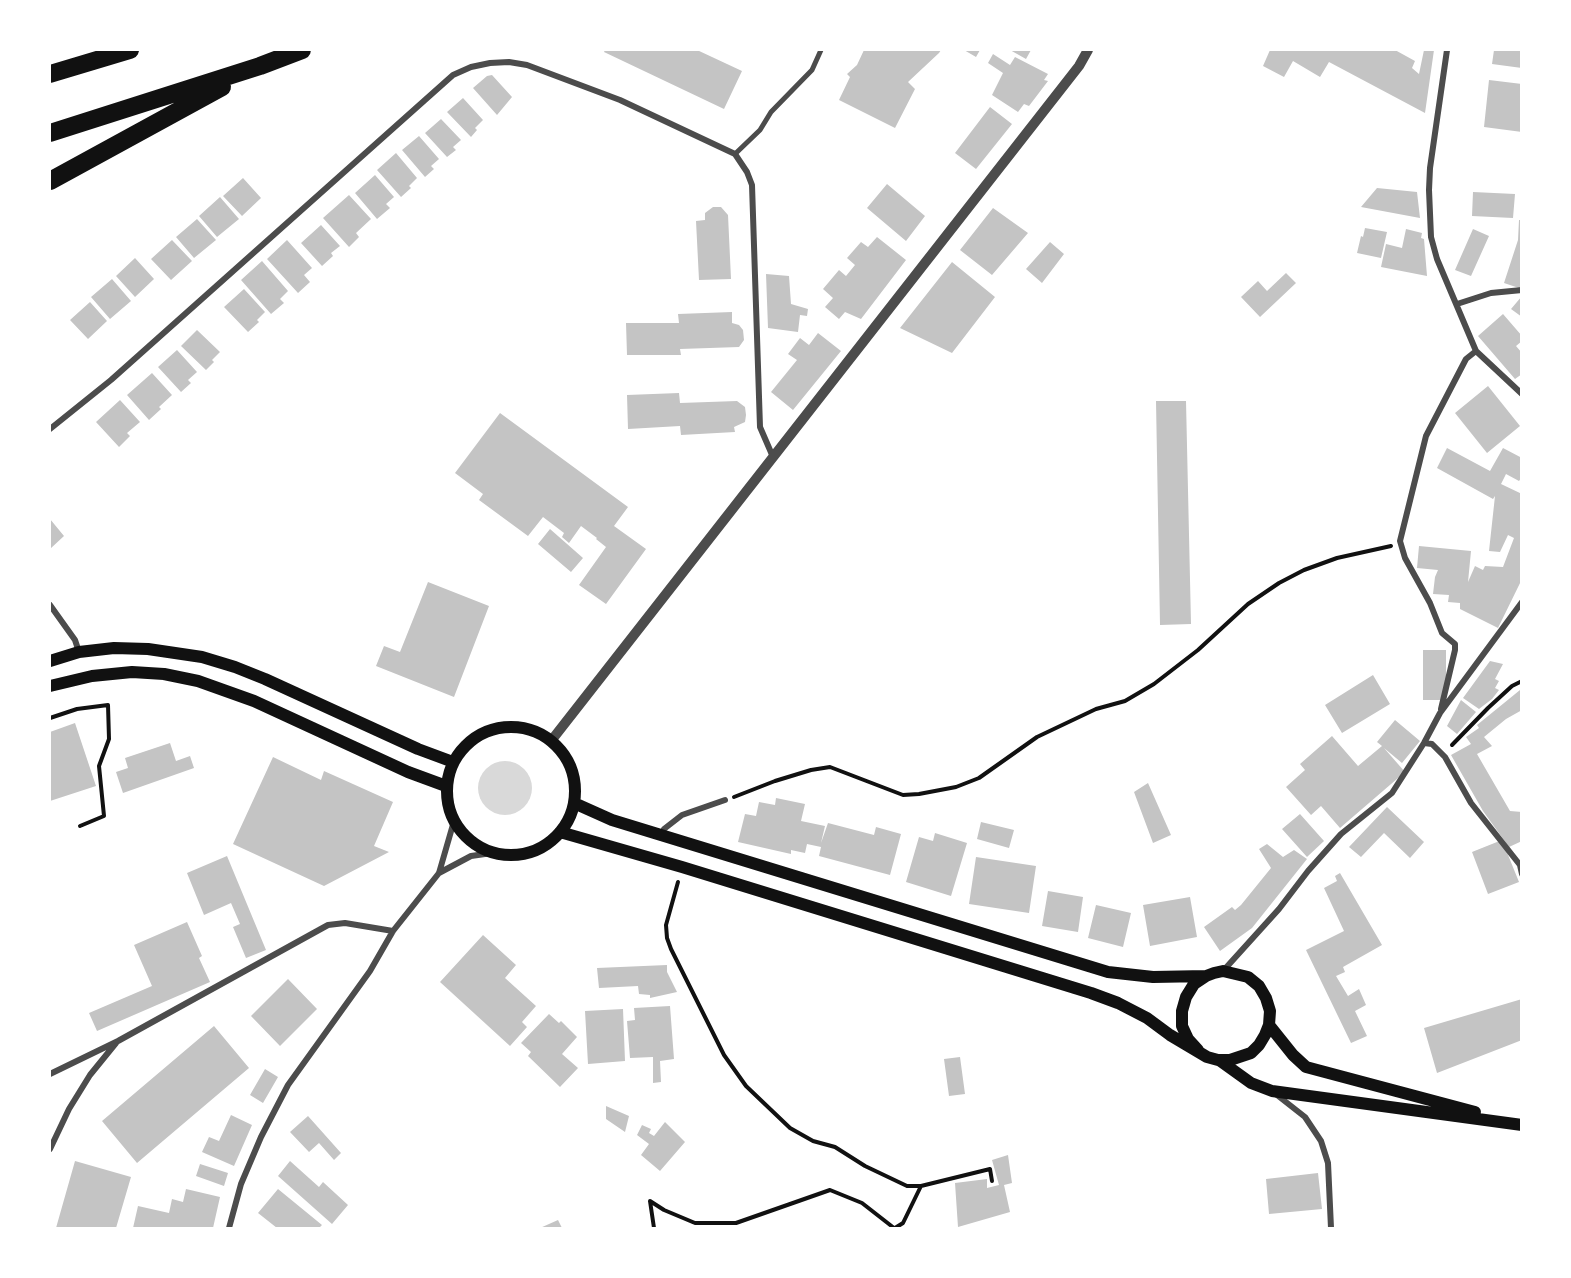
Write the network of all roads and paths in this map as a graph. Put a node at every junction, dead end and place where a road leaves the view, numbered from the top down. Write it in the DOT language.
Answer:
graph roads {
  1 [pos="130,50"];
  2 [pos="302,50"];
  3 [pos="821,50"];
  4 [pos="1088,50"];
  5 [pos="1447,50"];
  6 [pos="260,66"];
  7 [pos="50,74"];
  8 [pos="50,133"];
  9 [pos="735,154"];
  10 [pos="50,181"];
  11 [pos="1521,290"];
  12 [pos="1457,304"];
  13 [pos="1476,351"];
  14 [pos="1521,394"];
  15 [pos="50,429"];
  16 [pos="773,457"];
  17 [pos="1400,546"];
  18 [pos="1521,604"];
  19 [pos="50,605"];
  20 [pos="79,652"];
  21 [pos="50,661"];
  22 [pos="1521,681"];
  23 [pos="50,686"];
  24 [pos="1440,713"];
  25 [pos="50,718"];
  26 [pos="551,741"];
  27 [pos="1424,743"];
  28 [pos="1441,753"];
  29 [pos="453,762"];
  30 [pos="446,786"];
  31 [pos="725,801"];
  32 [pos="574,803"];
  33 [pos="454,821"];
  34 [pos="80,826"];
  35 [pos="561,832"];
  36 [pos="661,835"];
  37 [pos="492,853"];
  38 [pos="1521,864"];
  39 [pos="682,867"];
  40 [pos="439,873"];
  41 [pos="1521,874"];
  42 [pos="393,932"];
  43 [pos="1223,971"];
  44 [pos="1206,976"];
  45 [pos="1269,1024"];
  46 [pos="118,1041"];
  47 [pos="1198,1050"];
  48 [pos="1218,1060"];
  49 [pos="50,1074"];
  50 [pos="1272,1091"];
  51 [pos="1521,1125"];
  52 [pos="50,1149"];
  53 [pos="992,1181"];
  54 [pos="921,1186"];
  55 [pos="229,1228"];
  56 [pos="654,1228"];
  57 [pos="894,1228"];
  58 [pos="1331,1228"];
  1 -- 7 [label="highway"];
  2 -- 6 [label="highway"];
  3 -- 9 [label="street"];
  4 -- 16 [label="street"];
  5 -- 12 [label="street"];
  6 -- 8 [label="highway"];
  6 -- 10 [label="highway"];
  9 -- 15 [label="street"];
  9 -- 16 [label="street"];
  11 -- 12 [label="street"];
  12 -- 13 [label="street"];
  13 -- 14 [label="street"];
  13 -- 17 [label="street"];
  16 -- 26 [label="street"];
  17 -- 24 [label="street"];
  17 -- 31 [label="path"];
  18 -- 24 [label="street"];
  19 -- 20 [label="street"];
  20 -- 21 [label="main road"];
  20 -- 29 [label="main road"];
  22 -- 28 [label="path"];
  23 -- 30 [label="main road"];
  24 -- 27 [label="street"];
  25 -- 34 [label="path"];
  26 -- 29 [label="main road"];
  26 -- 32 [label="main road"];
  27 -- 28 [label="street"];
  27 -- 43 [label="street"];
  28 -- 38 [label="street"];
  29 -- 30 [label="main road"];
  30 -- 33 [label="main road"];
  31 -- 36 [label="street"];
  32 -- 35 [label="main road"];
  32 -- 36 [label="main road"];
  33 -- 37 [label="main road"];
  33 -- 40 [label="street"];
  35 -- 37 [label="main road"];
  35 -- 39 [label="main road"];
  36 -- 44 [label="main road"];
  37 -- 40 [label="street"];
  38 -- 41 [label="street"];
  39 -- 47 [label="main road"];
  39 -- 54 [label="path"];
  40 -- 42 [label="street"];
  42 -- 46 [label="street"];
  42 -- 55 [label="street"];
  43 -- 44 [label="main road"];
  43 -- 45 [label="main road"];
  44 -- 47 [label="main road"];
  45 -- 48 [label="main road"];
  45 -- 51 [label="main road"];
  46 -- 49 [label="street"];
  46 -- 52 [label="street"];
  47 -- 48 [label="main road"];
  48 -- 50 [label="main road"];
  50 -- 51 [label="main road"];
  50 -- 58 [label="street"];
  53 -- 54 [label="path"];
  54 -- 57 [label="path"];
  56 -- 57 [label="path"];
}
